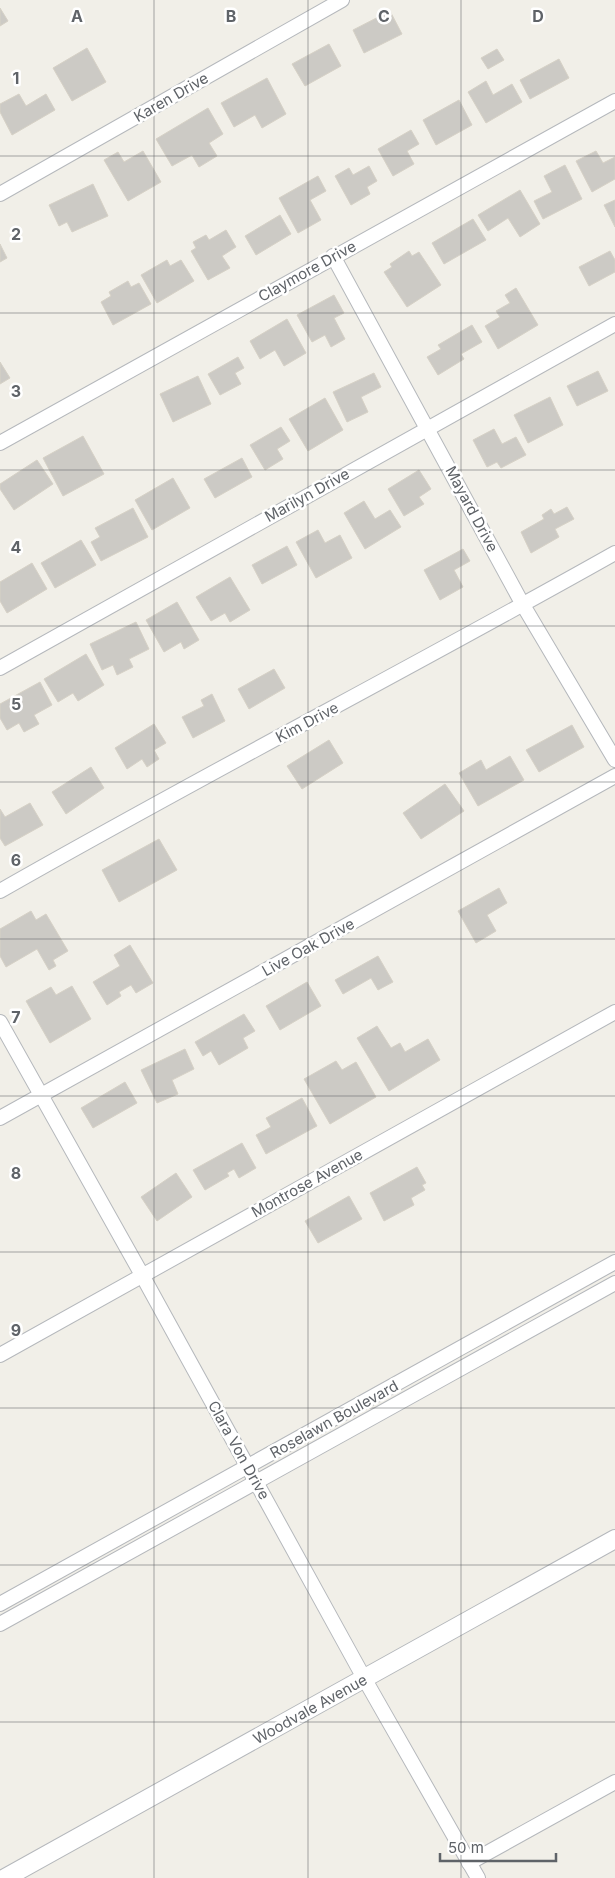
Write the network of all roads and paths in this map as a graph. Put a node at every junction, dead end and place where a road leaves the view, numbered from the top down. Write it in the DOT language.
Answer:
graph roads {
  1 [pos="342,0"];
  2 [pos="615,101"];
  3 [pos="0,194"];
  4 [pos="333,256"];
  5 [pos="615,324"];
  6 [pos="428,428"];
  7 [pos="0,442"];
  8 [pos="615,553"];
  9 [pos="523,605"];
  10 [pos="0,668"];
  11 [pos="615,760"];
  12 [pos="615,776"];
  13 [pos="0,891"];
  14 [pos="615,1012"];
  15 [pos="0,1022"];
  16 [pos="40,1095"];
  17 [pos="0,1118"];
  18 [pos="615,1262"];
  19 [pos="142,1275"];
  20 [pos="615,1283"];
  21 [pos="540,1304"];
  22 [pos="548,1320"];
  23 [pos="0,1355"];
  24 [pos="407,1378"];
  25 [pos="415,1394"];
  26 [pos="248,1466"];
  27 [pos="257,1482"];
  28 [pos="615,1538"];
  29 [pos="81,1559"];
  30 [pos="89,1574"];
  31 [pos="0,1604"];
  32 [pos="0,1624"];
  33 [pos="364,1678"];
  34 [pos="615,1782"];
  35 [pos="470,1864"];
  36 [pos="26,1873"];
  37 [pos="4,1878"];
  38 [pos="478,1878"];
  1 -- 3 [label="street, Karen Drive"];
  2 -- 4 [label="street, Claymore Drive"];
  4 -- 6 [label="street, Mayard Drive"];
  4 -- 7 [label="street, Claymore Drive"];
  5 -- 6 [label="street, Marilyn Drive"];
  6 -- 9 [label="street, Mayard Drive"];
  6 -- 10 [label="street, Marilyn Drive"];
  8 -- 9 [label="street, Kim Drive"];
  9 -- 11 [label="street, Mayard Drive"];
  9 -- 13 [label="street, Kim Drive"];
  12 -- 16 [label="street, Live Oak Drive"];
  14 -- 19 [label="street, Montrose Avenue"];
  15 -- 16 [label="street, Clara Von Drive"];
  16 -- 17 [label="street, Live Oak Drive"];
  16 -- 19 [label="street, Clara Von Drive"];
  18 -- 21 [label="street, Roselawn Boulevard"];
  19 -- 23 [label="street, Montrose Avenue"];
  19 -- 26 [label="street, Clara Von Drive"];
  20 -- 22 [label="street, Roselawn Boulevard"];
  21 -- 22 [label="street"];
  21 -- 24 [label="street, Roselawn Boulevard"];
  22 -- 25 [label="street, Roselawn Boulevard"];
  24 -- 25 [label="street"];
  24 -- 26 [label="street, Roselawn Boulevard"];
  25 -- 27 [label="street, Roselawn Boulevard"];
  26 -- 27 [label="street, Clara Von Drive"];
  26 -- 29 [label="street, Roselawn Boulevard"];
  27 -- 30 [label="street, Roselawn Boulevard"];
  27 -- 33 [label="street, Clara Von Drive"];
  28 -- 33 [label="street, Woodvale Avenue"];
  29 -- 30 [label="street"];
  29 -- 31 [label="street, Roselawn Boulevard"];
  30 -- 32 [label="street, Roselawn Boulevard"];
  33 -- 35 [label="street, Clara Von Drive"];
  33 -- 36 [label="street, Woodvale Avenue"];
  34 -- 35 [label="street"];
  35 -- 38 [label="street, Clara Von Drive"];
  36 -- 37 [label="street, Woodvale Avenue"];
}
